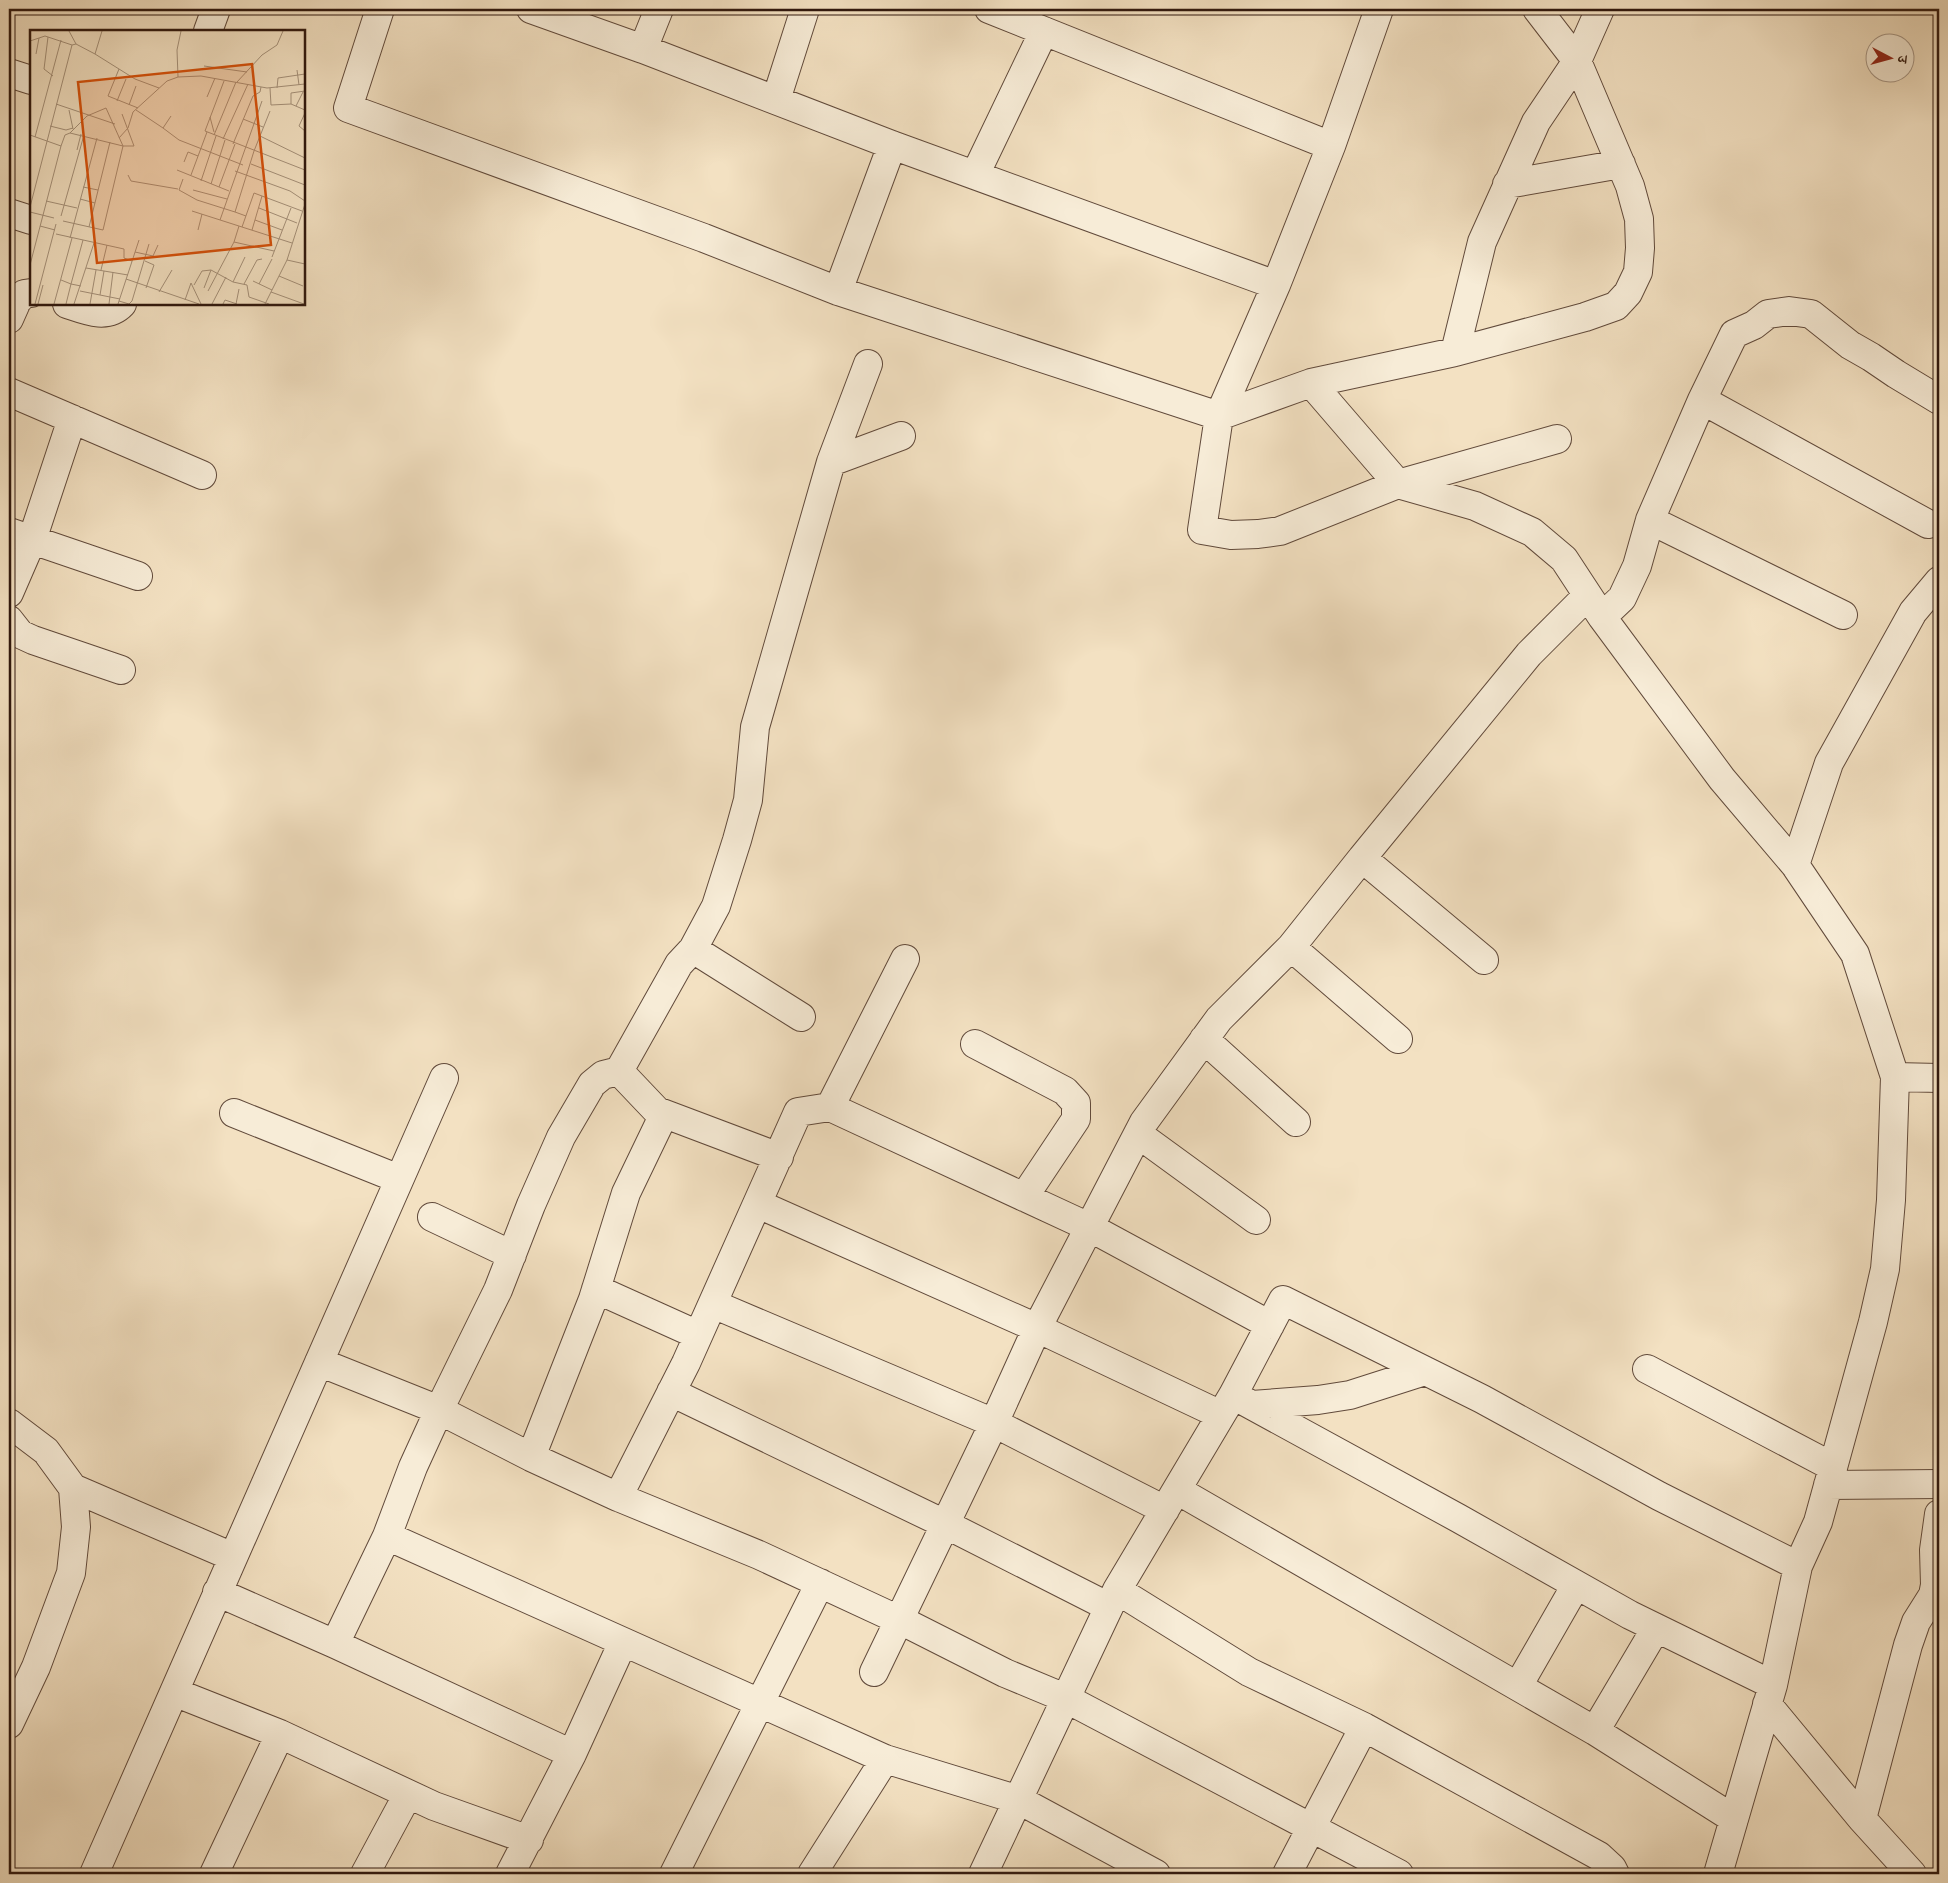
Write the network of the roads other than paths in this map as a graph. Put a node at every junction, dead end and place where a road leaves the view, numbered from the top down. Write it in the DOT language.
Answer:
graph roads {
  1 [pos="216,9"];
  2 [pos="380,9"];
  3 [pos="531,9"];
  4 [pos="659,9"];
  5 [pos="805,9"];
  6 [pos="989,9"];
  7 [pos="1379,9"];
  8 [pos="1537,9"];
  9 [pos="1600,9"];
  10 [pos="208,30"];
  11 [pos="1044,31"];
  12 [pos="643,50"];
  13 [pos="1577,61"];
  14 [pos="9,72"];
  15 [pos="30,80"];
  16 [pos="776,100"];
  17 [pos="892,145"];
  18 [pos="1331,146"];
  19 [pos="1621,164"];
  20 [pos="975,175"];
  21 [pos="1507,184"];
  22 [pos="9,213"];
  23 [pos="30,220"];
  24 [pos="1276,284"];
  25 [pos="838,291"];
  26 [pos="30,293"];
  27 [pos="70,305"];
  28 [pos="120,305"];
  29 [pos="9,320"];
  30 [pos="1455,352"];
  31 [pos="868,364"];
  32 [pos="1311,383"];
  33 [pos="9,392"];
  34 [pos="1702,400"];
  35 [pos="1939,400"];
  36 [pos="1219,416"];
  37 [pos="72,419"];
  38 [pos="901,436"];
  39 [pos="1557,439"];
  40 [pos="831,462"];
  41 [pos="202,475"];
  42 [pos="1398,484"];
  43 [pos="1650,520"];
  44 [pos="1928,524"];
  45 [pos="20,536"];
  46 [pos="138,576"];
  47 [pos="1939,581"];
  48 [pos="9,593"];
  49 [pos="1594,606"];
  50 [pos="1843,615"];
  51 [pos="9,620"];
  52 [pos="121,670"];
  53 [pos="1362,858"];
  54 [pos="1795,865"];
  55 [pos="1291,948"];
  56 [pos="693,949"];
  57 [pos="906,959"];
  58 [pos="1484,960"];
  59 [pos="802,1017"];
  60 [pos="1204,1039"];
  61 [pos="1398,1039"];
  62 [pos="975,1044"];
  63 [pos="619,1071"];
  64 [pos="1895,1077"];
  65 [pos="444,1078"];
  66 [pos="1939,1078"];
  67 [pos="830,1107"];
  68 [pos="234,1113"];
  69 [pos="664,1114"];
  70 [pos="1296,1122"];
  71 [pos="1138,1134"];
  72 [pos="779,1157"];
  73 [pos="398,1179"];
  74 [pos="1024,1197"];
  75 [pos="758,1204"];
  76 [pos="432,1216"];
  77 [pos="1256,1220"];
  78 [pos="1089,1227"];
  79 [pos="512,1255"];
  80 [pos="596,1289"];
  81 [pos="712,1304"];
  82 [pos="1270,1325"];
  83 [pos="1037,1328"];
  84 [pos="698,1335"];
  85 [pos="319,1362"];
  86 [pos="1647,1369"];
  87 [pos="1424,1371"];
  88 [pos="671,1392"];
  89 [pos="1236,1405"];
  90 [pos="439,1410"];
  91 [pos="9,1423"];
  92 [pos="994,1423"];
  93 [pos="531,1457"];
  94 [pos="1831,1476"];
  95 [pos="1939,1484"];
  96 [pos="74,1488"];
  97 [pos="618,1497"];
  98 [pos="1171,1500"];
  99 [pos="1939,1514"];
  100 [pos="945,1524"];
  101 [pos="387,1536"];
  102 [pos="233,1557"];
  103 [pos="1798,1566"];
  104 [pos="820,1583"];
  105 [pos="1576,1585"];
  106 [pos="217,1592"];
  107 [pos="1113,1599"];
  108 [pos="900,1620"];
  109 [pos="1656,1628"];
  110 [pos="623,1642"];
  111 [pos="335,1644"];
  112 [pos="874,1672"];
  113 [pos="1518,1686"];
  114 [pos="174,1692"];
  115 [pos="1770,1695"];
  116 [pos="1065,1698"];
  117 [pos="760,1702"];
  118 [pos="9,1724"];
  119 [pos="1364,1727"];
  120 [pos="1595,1731"];
  121 [pos="280,1734"];
  122 [pos="572,1754"];
  123 [pos="885,1759"];
  124 [pos="408,1794"];
  125 [pos="1019,1800"];
  126 [pos="1734,1819"];
  127 [pos="1862,1820"];
  128 [pos="1311,1829"];
  129 [pos="529,1840"];
  130 [pos="94,1874"];
  131 [pos="214,1874"];
  132 [pos="365,1874"];
  133 [pos="510,1874"];
  134 [pos="674,1874"];
  135 [pos="812,1874"];
  136 [pos="983,1874"];
  137 [pos="1156,1874"];
  138 [pos="1287,1874"];
  139 [pos="1399,1874"];
  140 [pos="1615,1874"];
  141 [pos="1718,1874"];
  142 [pos="1912,1874"];
  1 -- 10 [label="street"];
  2 -- 25 [label="street"];
  3 -- 12 [label="street"];
  4 -- 12 [label="street"];
  5 -- 16 [label="street"];
  6 -- 11 [label="street"];
  7 -- 18 [label="street"];
  8 -- 13 [label="street"];
  9 -- 13 [label="street"];
  11 -- 18 [label="street"];
  11 -- 20 [label="street"];
  12 -- 16 [label="street"];
  13 -- 19 [label="street"];
  13 -- 21 [label="street"];
  14 -- 15 [label="street"];
  16 -- 17 [label="street"];
  17 -- 20 [label="street"];
  17 -- 25 [label="street"];
  18 -- 24 [label="street"];
  19 -- 21 [label="street"];
  19 -- 30 [label="street"];
  20 -- 24 [label="street"];
  21 -- 30 [label="street"];
  22 -- 23 [label="street"];
  24 -- 36 [label="street"];
  25 -- 36 [label="street"];
  26 -- 29 [label="street"];
  27 -- 28 [label="street"];
  30 -- 32 [label="street"];
  31 -- 40 [label="street"];
  32 -- 36 [label="street"];
  32 -- 42 [label="street"];
  33 -- 37 [label="street"];
  34 -- 35 [label="street"];
  34 -- 43 [label="street"];
  34 -- 44 [label="street"];
  36 -- 42 [label="street"];
  37 -- 41 [label="street"];
  37 -- 45 [label="street"];
  38 -- 40 [label="street"];
  39 -- 42 [label="street"];
  40 -- 56 [label="street"];
  42 -- 49 [label="street"];
  43 -- 49 [label="street"];
  43 -- 50 [label="street"];
  45 -- 46 [label="street"];
  45 -- 48 [label="street"];
  47 -- 54 [label="street"];
  49 -- 53 [label="street"];
  49 -- 54 [label="street"];
  51 -- 52 [label="street"];
  53 -- 55 [label="street"];
  53 -- 58 [label="street"];
  54 -- 64 [label="street"];
  55 -- 60 [label="street"];
  55 -- 61 [label="street"];
  56 -- 59 [label="street"];
  56 -- 63 [label="street"];
  57 -- 67 [label="street"];
  60 -- 70 [label="street"];
  60 -- 71 [label="street"];
  62 -- 74 [label="street"];
  63 -- 69 [label="street"];
  63 -- 79 [label="street"];
  64 -- 66 [label="street"];
  64 -- 94 [label="street"];
  65 -- 73 [label="street"];
  67 -- 72 [label="street"];
  67 -- 74 [label="street"];
  68 -- 73 [label="street"];
  69 -- 72 [label="street"];
  69 -- 80 [label="street"];
  71 -- 77 [label="street"];
  71 -- 78 [label="street"];
  72 -- 75 [label="street"];
  73 -- 85 [label="street"];
  74 -- 78 [label="street"];
  75 -- 81 [label="street"];
  75 -- 83 [label="street"];
  76 -- 79 [label="street"];
  78 -- 82 [label="street"];
  78 -- 83 [label="street"];
  79 -- 90 [label="street"];
  80 -- 84 [label="street"];
  80 -- 93 [label="street"];
  81 -- 84 [label="street"];
  81 -- 92 [label="street"];
  82 -- 87 [label="street"];
  82 -- 89 [label="street"];
  83 -- 89 [label="street"];
  83 -- 92 [label="street"];
  84 -- 88 [label="street"];
  85 -- 90 [label="street"];
  85 -- 102 [label="street"];
  86 -- 94 [label="street"];
  87 -- 89 [label="street"];
  87 -- 103 [label="street"];
  88 -- 97 [label="street"];
  88 -- 100 [label="street"];
  89 -- 98 [label="street"];
  89 -- 105 [label="street"];
  90 -- 93 [label="street"];
  90 -- 101 [label="street"];
  91 -- 96 [label="street"];
  92 -- 98 [label="street"];
  92 -- 100 [label="street"];
  93 -- 97 [label="street"];
  94 -- 95 [label="street"];
  94 -- 103 [label="street"];
  96 -- 102 [label="street"];
  96 -- 118 [label="street"];
  97 -- 104 [label="street"];
  98 -- 107 [label="street"];
  98 -- 113 [label="street"];
  99 -- 127 [label="street"];
  100 -- 107 [label="street"];
  100 -- 108 [label="street"];
  101 -- 110 [label="street"];
  101 -- 111 [label="street"];
  102 -- 106 [label="street"];
  103 -- 115 [label="street"];
  104 -- 108 [label="street"];
  104 -- 117 [label="street"];
  105 -- 109 [label="street"];
  105 -- 113 [label="street"];
  106 -- 111 [label="street"];
  106 -- 114 [label="street"];
  107 -- 116 [label="street"];
  107 -- 119 [label="street"];
  108 -- 112 [label="street"];
  108 -- 116 [label="street"];
  109 -- 115 [label="street"];
  109 -- 120 [label="street"];
  110 -- 117 [label="street"];
  110 -- 122 [label="street"];
  111 -- 122 [label="street"];
  113 -- 120 [label="street"];
  114 -- 121 [label="street"];
  114 -- 130 [label="street"];
  115 -- 126 [label="street"];
  115 -- 127 [label="street"];
  116 -- 125 [label="street"];
  116 -- 128 [label="street"];
  117 -- 123 [label="street"];
  117 -- 134 [label="street"];
  119 -- 128 [label="street"];
  119 -- 140 [label="street"];
  120 -- 126 [label="street"];
  121 -- 124 [label="street"];
  121 -- 131 [label="street"];
  122 -- 129 [label="street"];
  123 -- 125 [label="street"];
  123 -- 135 [label="street"];
  124 -- 129 [label="street"];
  124 -- 132 [label="street"];
  125 -- 136 [label="street"];
  125 -- 137 [label="street"];
  126 -- 141 [label="street"];
  127 -- 142 [label="street"];
  128 -- 138 [label="street"];
  128 -- 139 [label="street"];
  129 -- 133 [label="street"];
}
